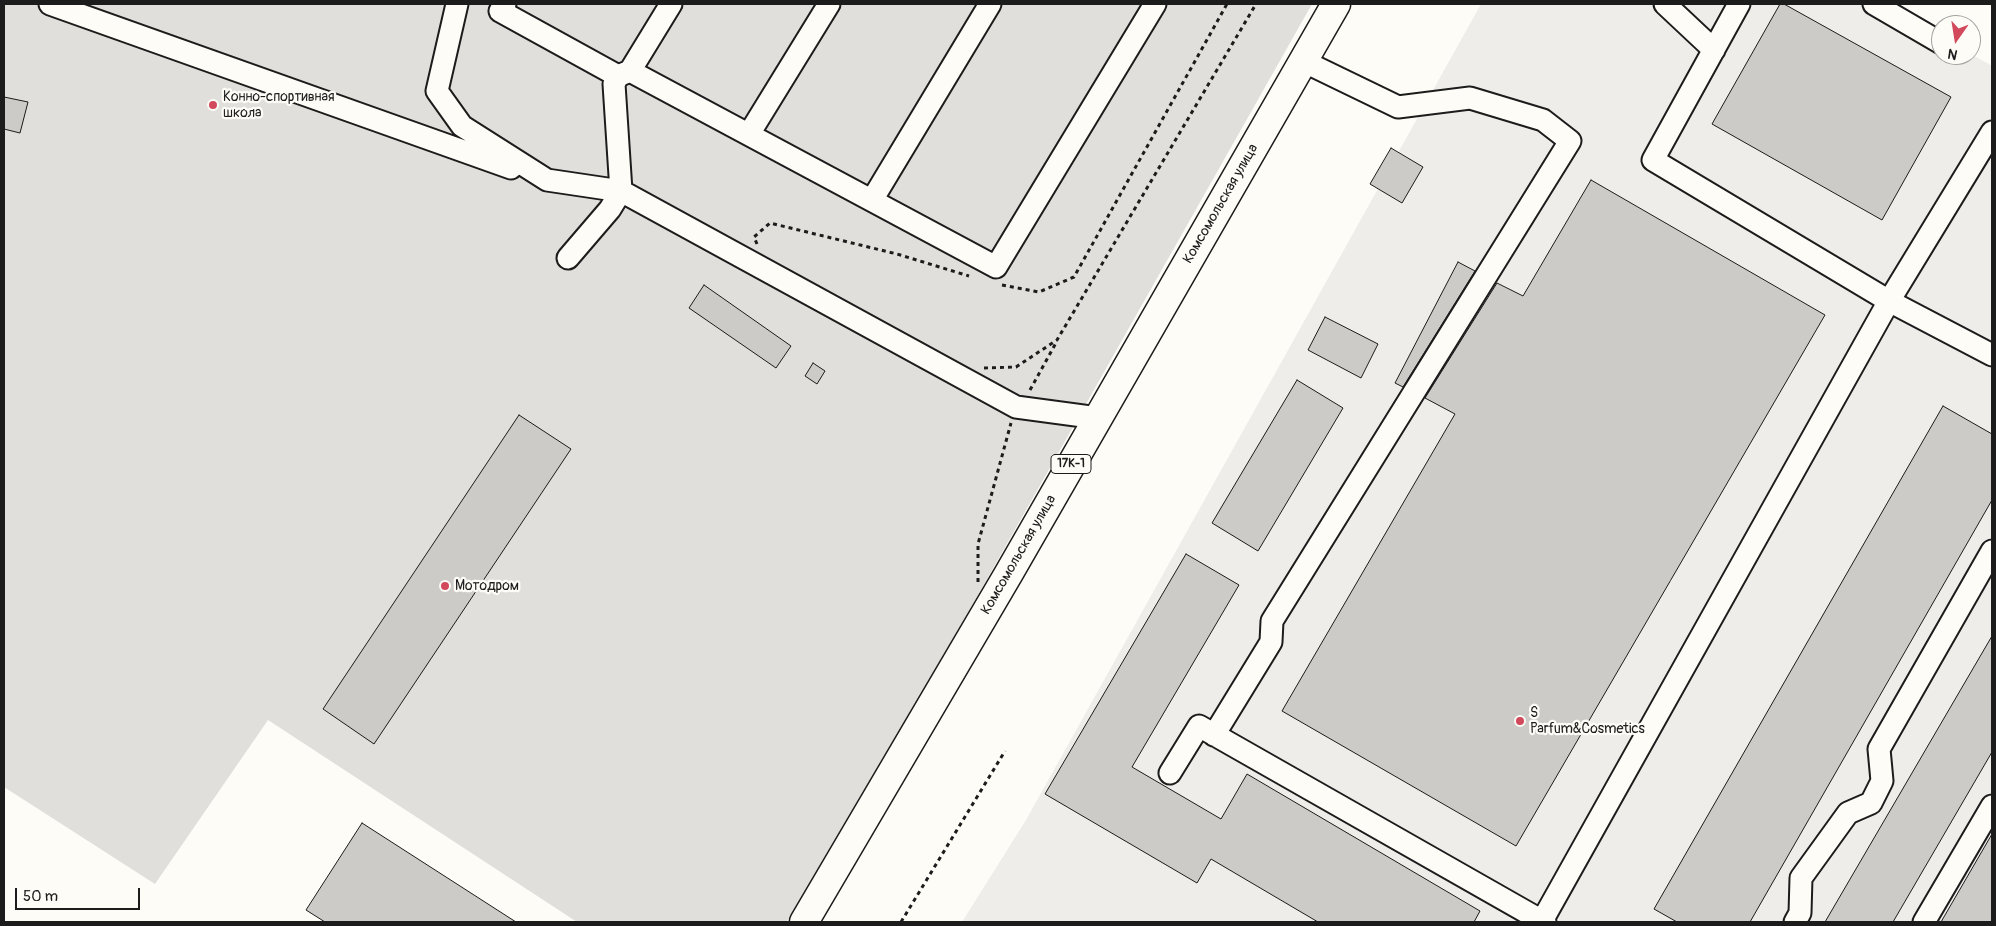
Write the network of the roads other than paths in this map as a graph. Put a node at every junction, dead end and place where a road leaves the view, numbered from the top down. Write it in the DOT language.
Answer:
graph roads {
  1 [pos="50,4"];
  2 [pos="456,4"];
  3 [pos="505,4"];
  4 [pos="671,4"];
  5 [pos="829,4"];
  6 [pos="990,4"];
  7 [pos="1155,4"];
  8 [pos="1336,4"];
  9 [pos="1665,4"];
  10 [pos="1739,4"];
  11 [pos="1874,4"];
  12 [pos="1931,37"];
  13 [pos="1714,50"];
  14 [pos="1303,61"];
  15 [pos="624,73"];
  16 [pos="1992,132"];
  17 [pos="749,134"];
  18 [pos="547,180"];
  19 [pos="621,191"];
  20 [pos="872,200"];
  21 [pos="568,258"];
  22 [pos="1889,301"];
  23 [pos="1992,355"];
  24 [pos="1098,418"];
  25 [pos="1992,551"];
  26 [pos="1214,735"];
  27 [pos="1170,773"];
  28 [pos="1992,806"];
  29 [pos="804,922"];
  30 [pos="1543,922"];
  31 [pos="1795,922"];
  32 [pos="1924,922"];
  1 -- 18 [label="lane"];
  2 -- 18 [label="lane"];
  3 -- 15 [label="lane"];
  4 -- 15 [label="lane"];
  5 -- 17 [label="lane"];
  6 -- 20 [label="lane"];
  7 -- 20 [label="lane"];
  8 -- 14 [label="main road, Комсомольская улица / 17К-1"];
  9 -- 13 [label="lane"];
  10 -- 13 [label="lane"];
  11 -- 12 [label="lane"];
  13 -- 22 [label="lane"];
  14 -- 24 [label="main road, Комсомольская улица / 17К-1"];
  14 -- 26 [label="lane"];
  15 -- 17 [label="lane"];
  15 -- 19 [label="lane"];
  16 -- 22 [label="lane"];
  17 -- 20 [label="lane"];
  18 -- 19 [label="lane"];
  19 -- 21 [label="lane"];
  19 -- 24 [label="lane"];
  22 -- 23 [label="lane"];
  22 -- 30 [label="lane"];
  24 -- 29 [label="main road, Комсомольская улица / 17К-1"];
  25 -- 31 [label="lane"];
  26 -- 27 [label="lane"];
  26 -- 30 [label="lane"];
  28 -- 32 [label="lane"];
}
